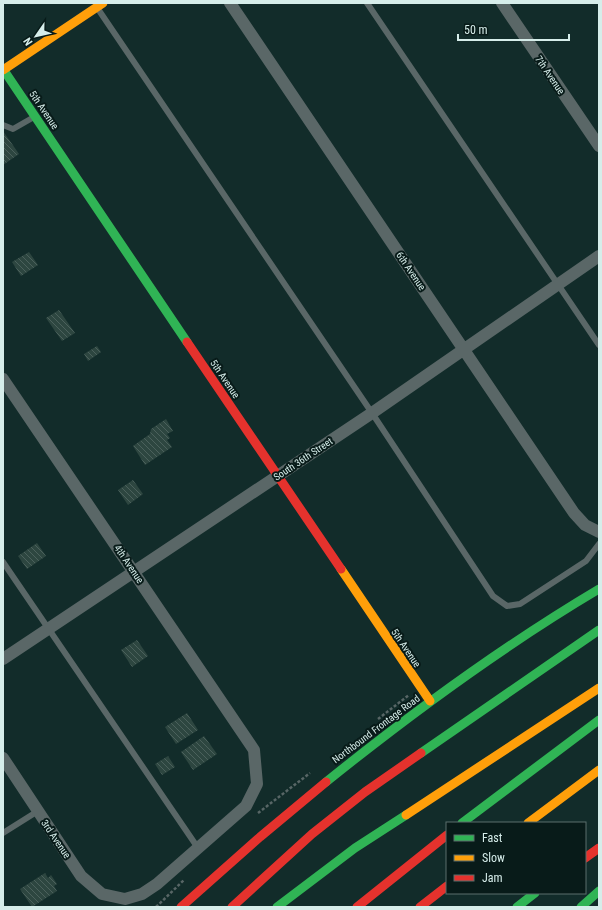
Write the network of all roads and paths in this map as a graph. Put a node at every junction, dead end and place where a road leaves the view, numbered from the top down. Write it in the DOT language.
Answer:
graph roads {
  1 [pos="230,3"];
  2 [pos="367,3"];
  3 [pos="502,3"];
  4 [pos="98,4"];
  5 [pos="3,70"];
  6 [pos="35,116"];
  7 [pos="3,125"];
  8 [pos="599,146"];
  9 [pos="599,256"];
  10 [pos="558,284"];
  11 [pos="599,345"];
  12 [pos="464,350"];
  13 [pos="3,379"];
  14 [pos="372,413"];
  15 [pos="278,476"];
  16 [pos="599,532"];
  17 [pos="599,544"];
  18 [pos="3,562"];
  19 [pos="134,572"];
  20 [pos="599,590"];
  21 [pos="48,628"];
  22 [pos="599,630"];
  23 [pos="3,659"];
  24 [pos="599,688"];
  25 [pos="430,701"];
  26 [pos="599,720"];
  27 [pos="3,758"];
  28 [pos="599,770"];
  29 [pos="38,811"];
  30 [pos="463,822"];
  31 [pos="529,822"];
  32 [pos="3,833"];
  33 [pos="446,836"];
  34 [pos="198,848"];
  35 [pos="599,848"];
  36 [pos="586,857"];
  37 [pos="446,887"];
  38 [pos="599,891"];
  39 [pos="534,894"];
  40 [pos="125,903"];
  41 [pos="182,907"];
  42 [pos="232,907"];
  43 [pos="278,907"];
  44 [pos="357,907"];
  45 [pos="420,907"];
  46 [pos="517,907"];
  47 [pos="581,907"];
  1 -- 12 [label="street, 6th Avenue"];
  2 -- 10 [label="lane"];
  3 -- 8 [label="street, 7th Avenue"];
  4 -- 5 [label="main road"];
  4 -- 14 [label="lane"];
  5 -- 6 [label="main road, 5th Avenue"];
  6 -- 7 [label="lane"];
  6 -- 15 [label="main road, 5th Avenue"];
  9 -- 10 [label="street, South 36th Street"];
  10 -- 11 [label="lane"];
  10 -- 12 [label="street, South 36th Street"];
  12 -- 14 [label="street, South 36th Street"];
  12 -- 16 [label="street, 6th Avenue"];
  13 -- 19 [label="street, 4th Avenue"];
  14 -- 15 [label="street, South 36th Street"];
  14 -- 17 [label="lane"];
  15 -- 19 [label="street, South 36th Street"];
  15 -- 25 [label="main road, 5th Avenue"];
  18 -- 21 [label="lane"];
  19 -- 21 [label="street, South 36th Street"];
  19 -- 34 [label="street, 4th Avenue"];
  20 -- 25 [label="main road, Northbound Frontage Road"];
  21 -- 23 [label="street, South 36th Street"];
  21 -- 34 [label="lane"];
  22 -- 42 [label="main road"];
  24 -- 43 [label="main road"];
  25 -- 41 [label="main road, Northbound Frontage Road"];
  26 -- 30 [label="main road"];
  27 -- 29 [label="street, 3rd Avenue"];
  28 -- 31 [label="main road"];
  29 -- 32 [label="lane"];
  29 -- 40 [label="street, 3rd Avenue"];
  33 -- 44 [label="main road"];
  34 -- 40 [label="street"];
  35 -- 36 [label="main road"];
  37 -- 45 [label="main road"];
  38 -- 47 [label="main road"];
  39 -- 46 [label="main road"];
}
